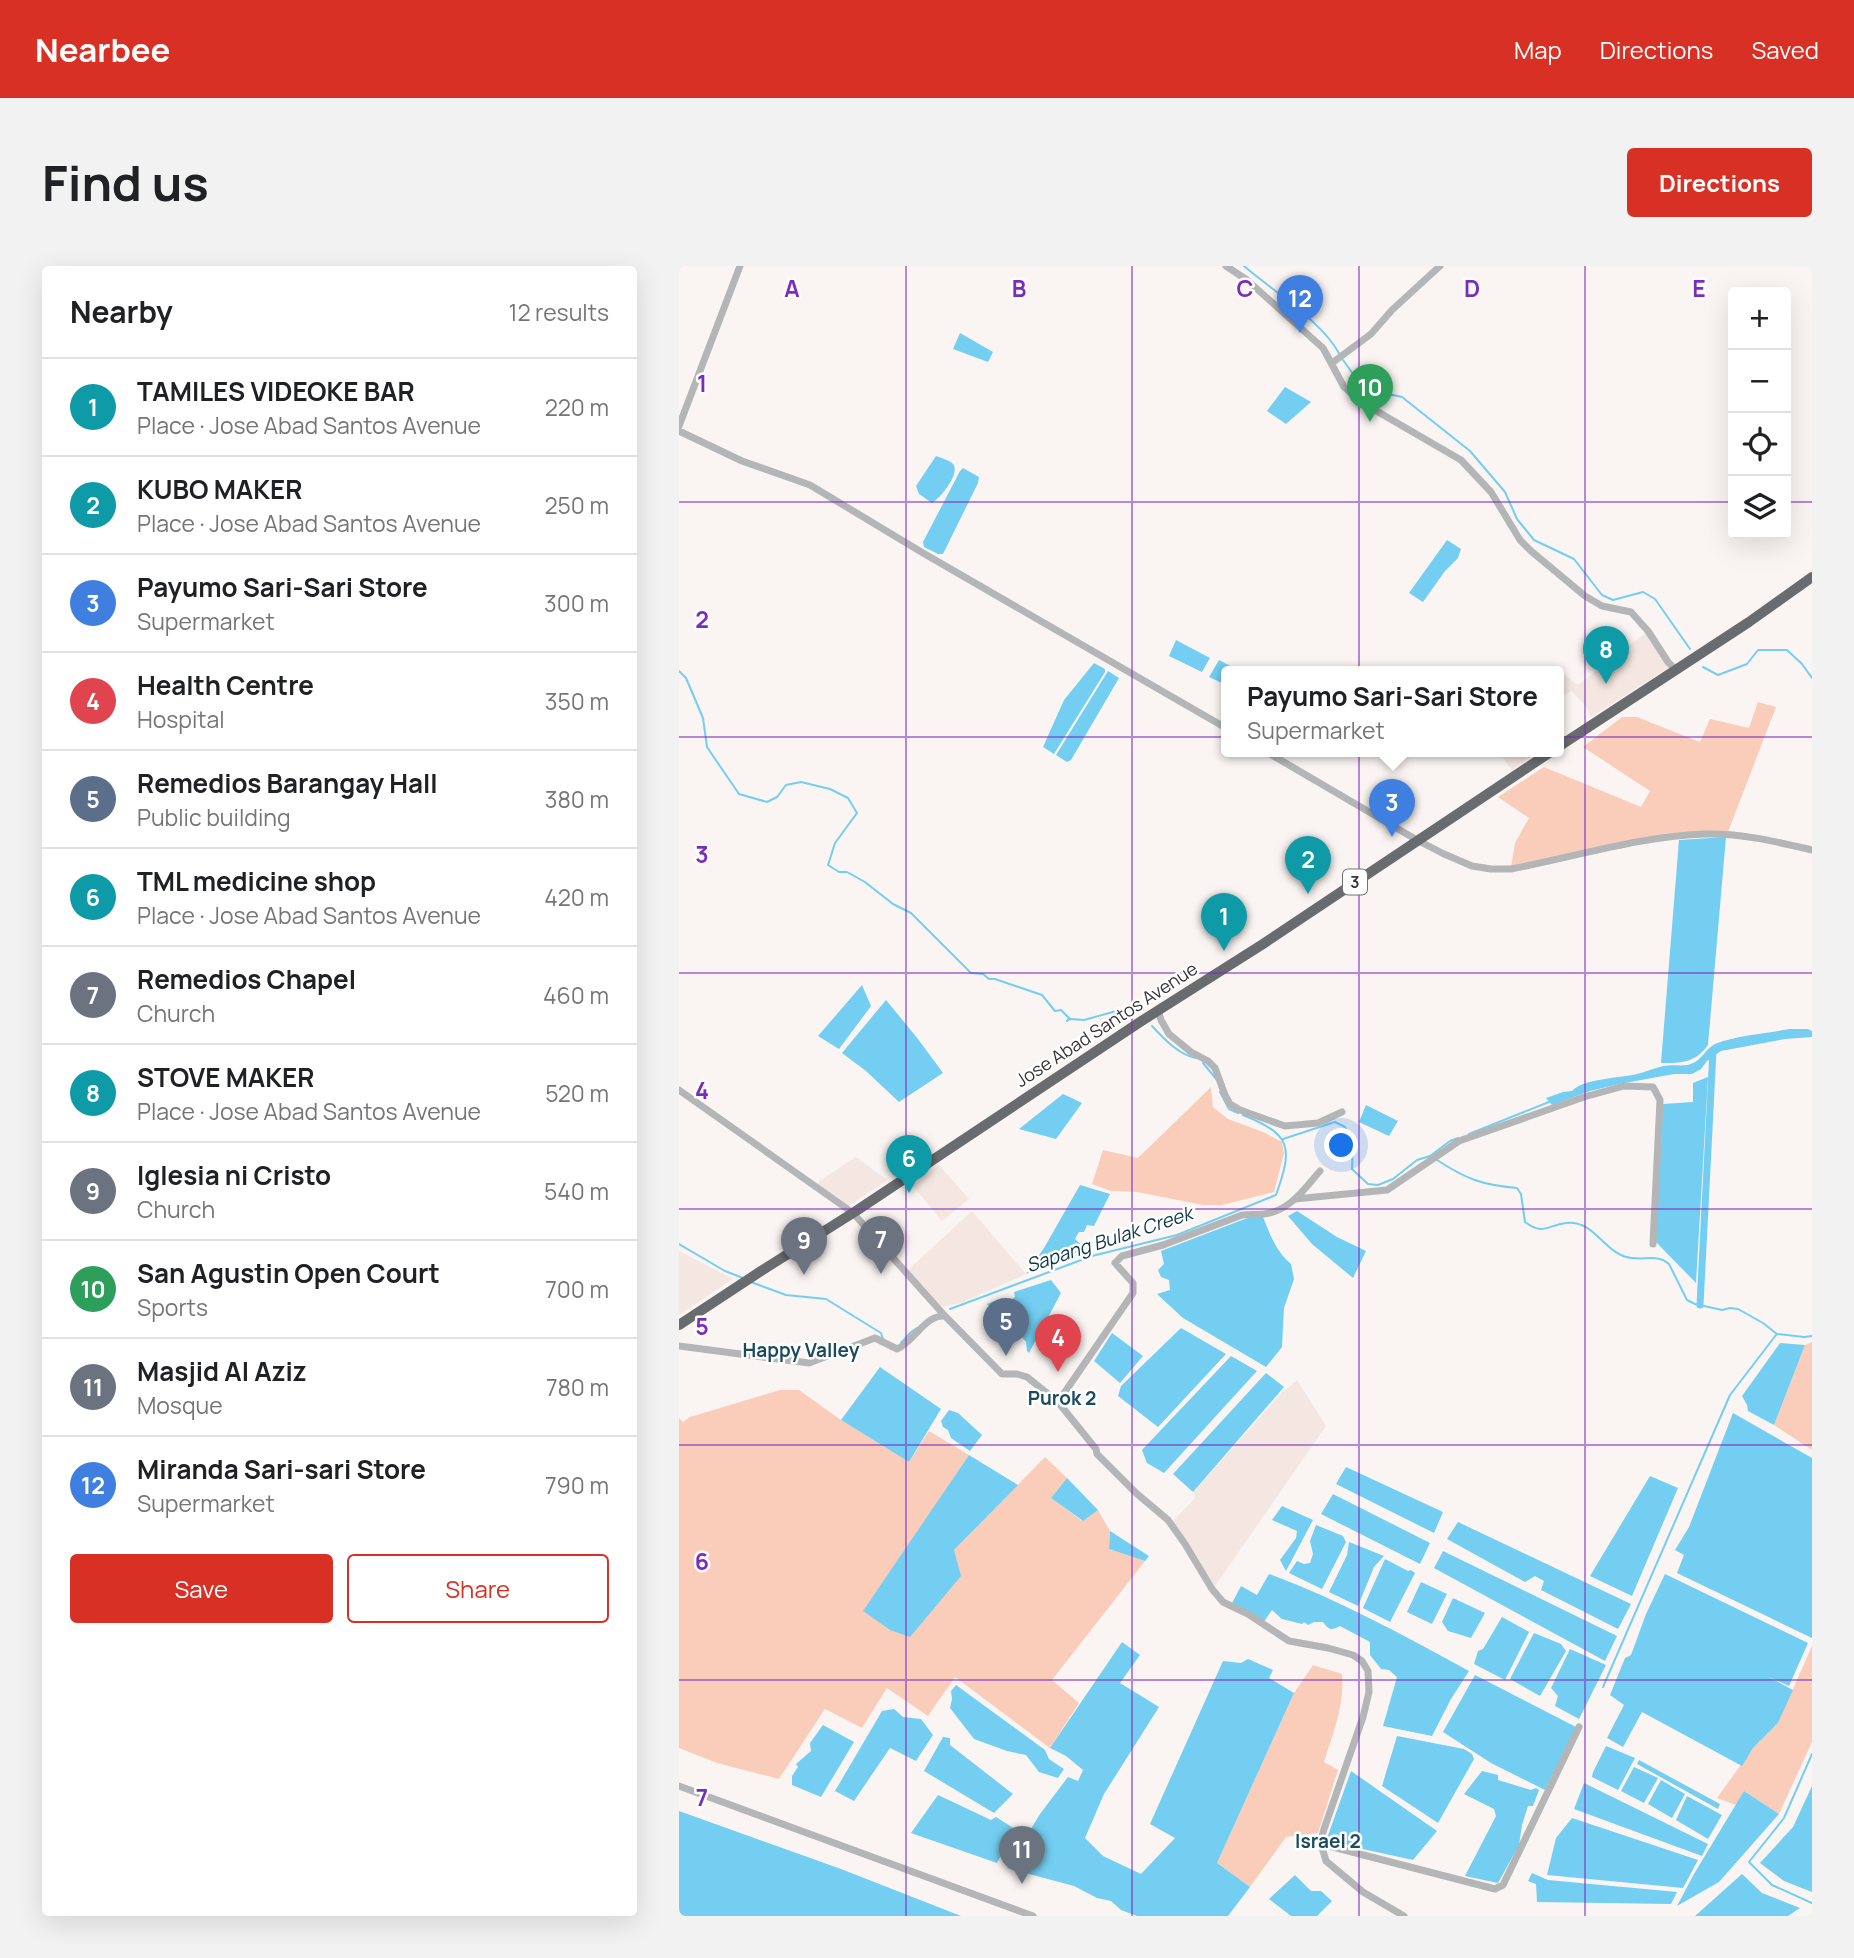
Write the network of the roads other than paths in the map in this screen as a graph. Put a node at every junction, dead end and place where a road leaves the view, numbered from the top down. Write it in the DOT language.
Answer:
graph roads {
  1 [pos="740,266"];
  2 [pos="1226,266"];
  3 [pos="1440,266"];
  4 [pos="1334,361"];
  5 [pos="679,429"];
  6 [pos="1812,577"];
  7 [pos="1676,670"];
  8 [pos="1221,725"];
  9 [pos="1564,743"];
  10 [pos="1275,757"];
  11 [pos="1543,757"];
  12 [pos="1417,840"];
  13 [pos="1812,850"];
  14 [pos="1159,1010"];
  15 [pos="679,1090"];
  16 [pos="1342,1112"];
  17 [pos="1320,1171"];
  18 [pos="1295,1199"];
  19 [pos="853,1213"];
  20 [pos="1653,1244"];
  21 [pos="944,1316"];
  22 [pos="679,1325"];
  23 [pos="679,1346"];
  24 [pos="1058,1402"];
  25 [pos="1579,1727"];
  26 [pos="679,1786"];
  27 [pos="1321,1844"];
  28 [pos="1033,1916"];
  29 [pos="1403,1916"];
  1 -- 5 [label="street"];
  2 -- 4 [label="street"];
  3 -- 4 [label="street"];
  4 -- 7 [label="street"];
  5 -- 8 [label="street"];
  6 -- 7 [label="highway"];
  7 -- 9 [label="highway"];
  10 -- 12 [label="street"];
  11 -- 12 [label="highway, Jose Abad Santos Avenue / 3"];
  12 -- 13 [label="street"];
  12 -- 14 [label="highway, Jose Abad Santos Avenue / 3"];
  14 -- 16 [label="street"];
  14 -- 19 [label="highway, Jose Abad Santos Avenue / 3"];
  15 -- 19 [label="street"];
  17 -- 18 [label="street"];
  18 -- 20 [label="street"];
  18 -- 24 [label="street"];
  19 -- 21 [label="street"];
  19 -- 22 [label="highway, Jose Abad Santos Avenue / 3"];
  21 -- 23 [label="street"];
  21 -- 24 [label="street"];
  24 -- 27 [label="street"];
  25 -- 27 [label="street"];
  26 -- 28 [label="street"];
  27 -- 29 [label="street"];
}
